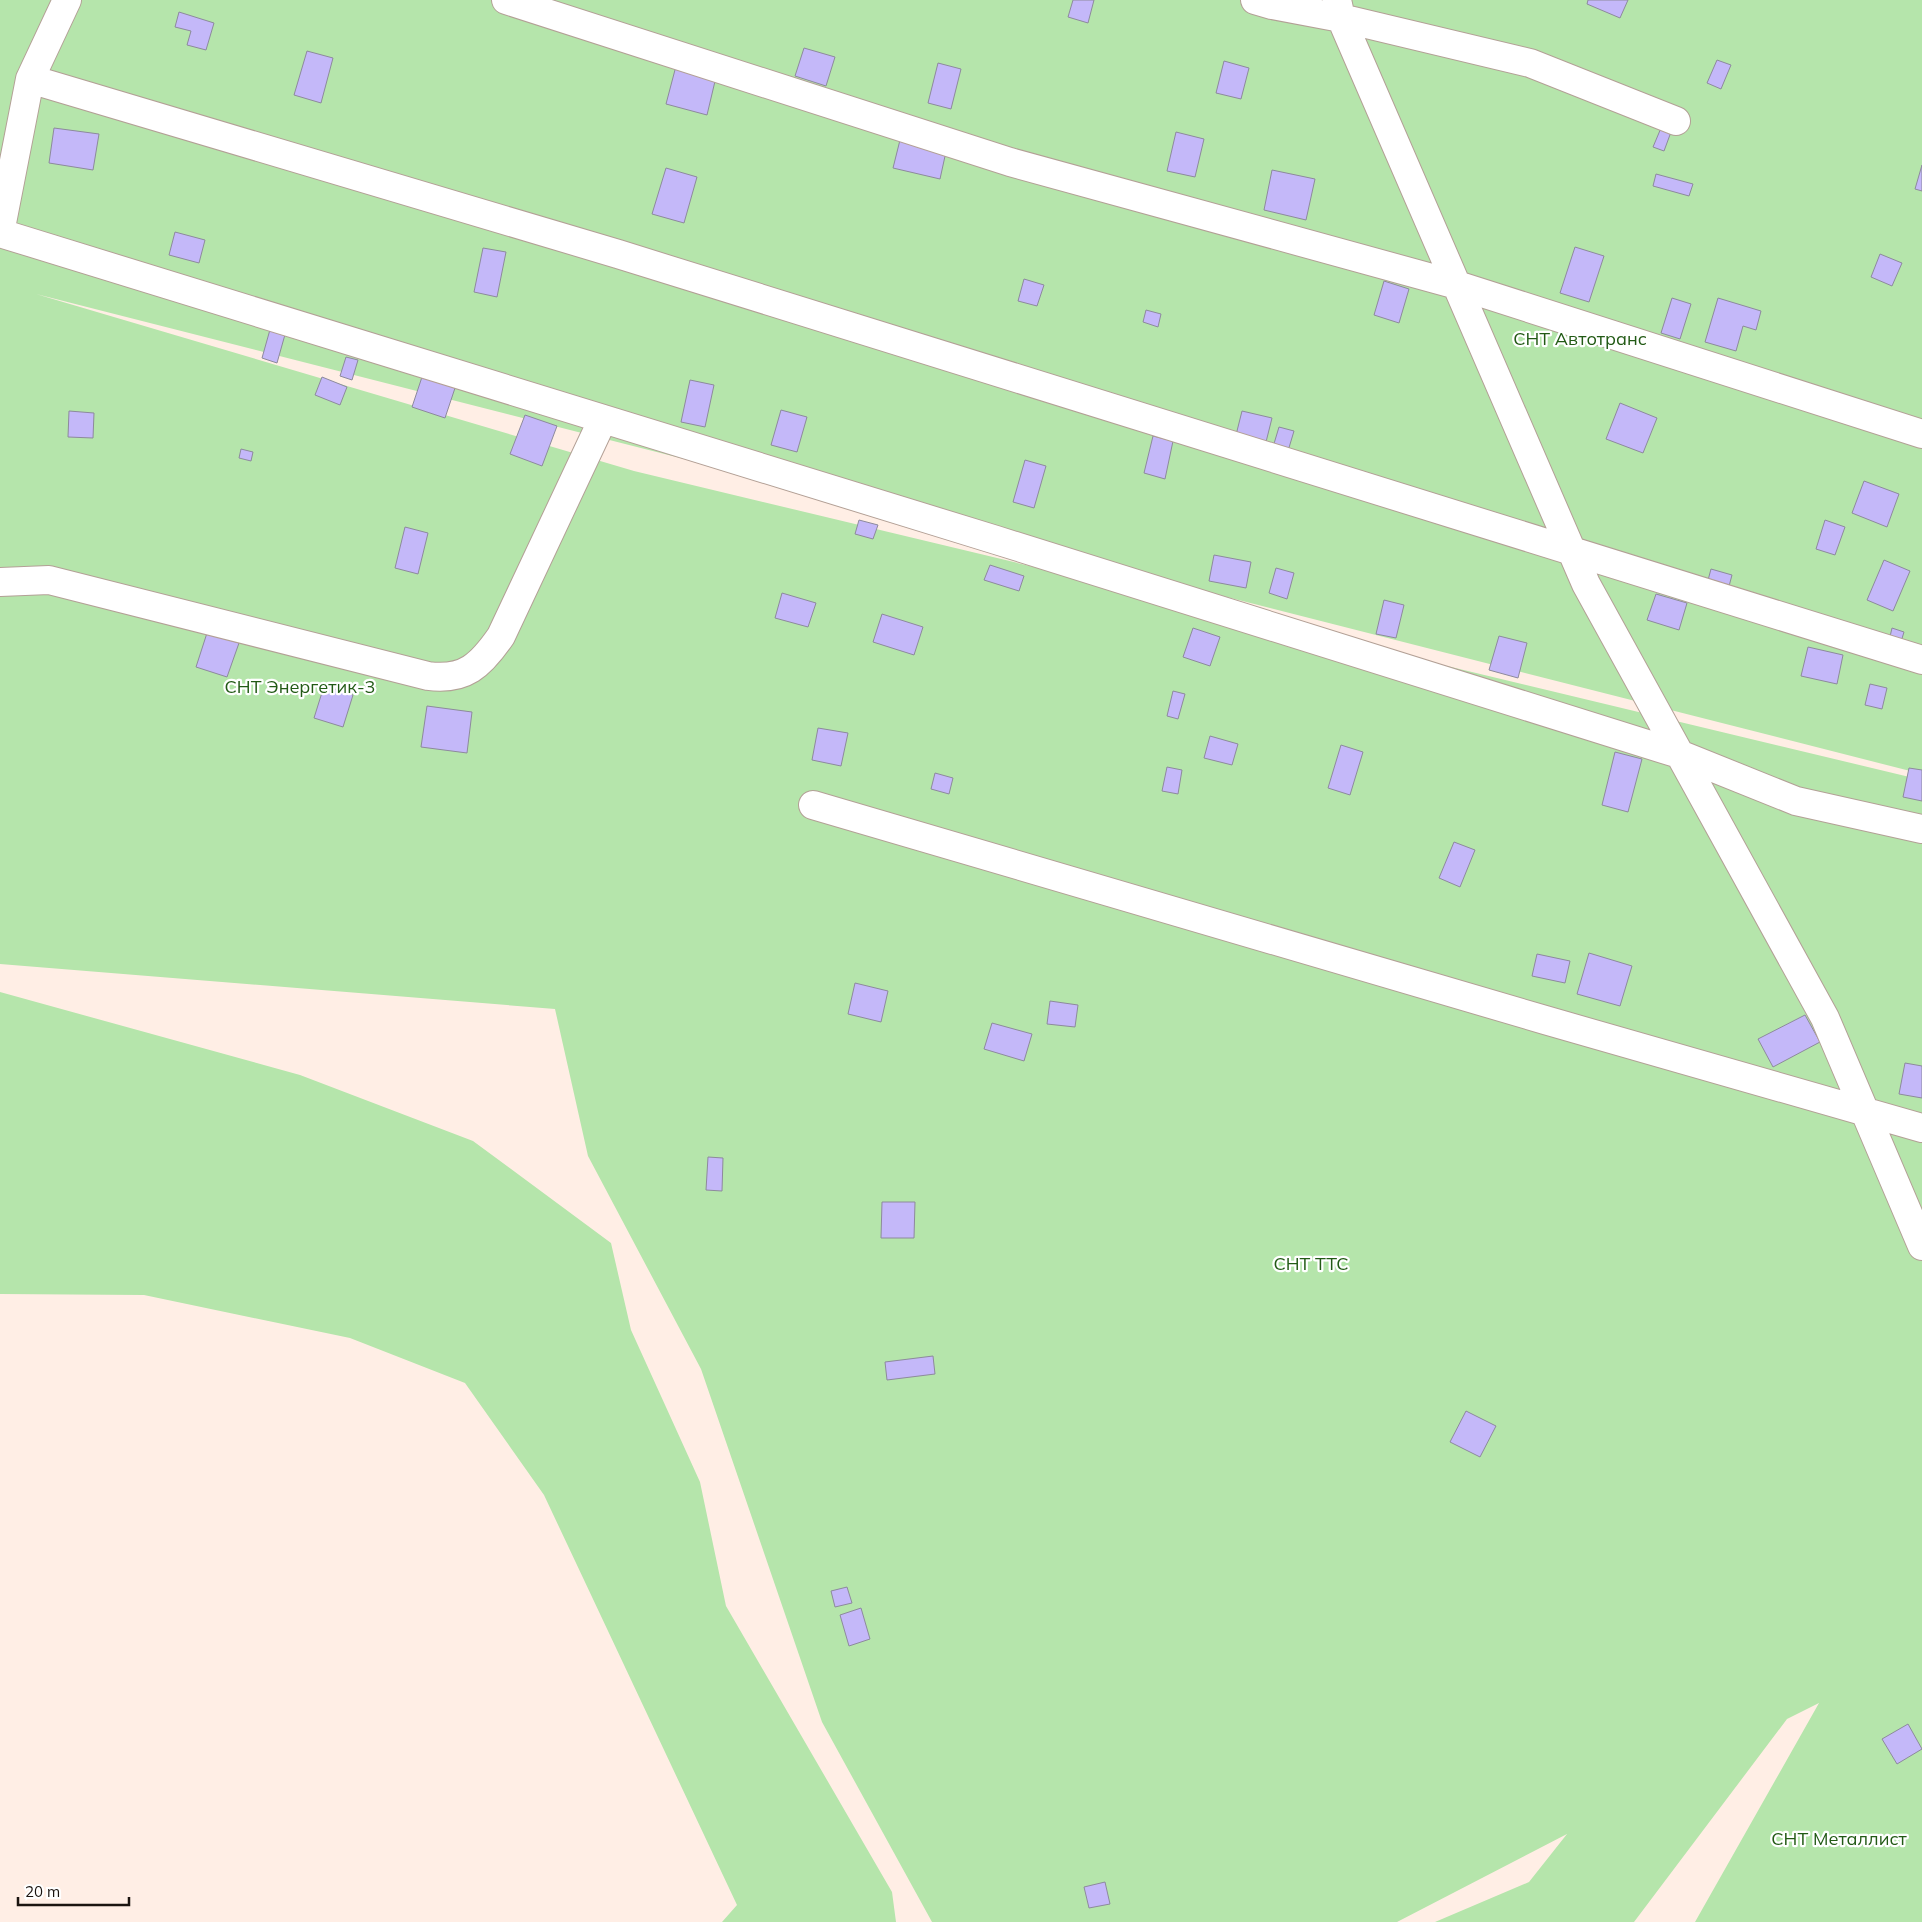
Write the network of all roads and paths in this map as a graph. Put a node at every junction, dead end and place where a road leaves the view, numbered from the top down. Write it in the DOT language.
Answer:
graph roads {
  1 [pos="67,0"];
  2 [pos="506,0"];
  3 [pos="1255,0"];
  4 [pos="1339,9"];
  5 [pos="30,79"];
  6 [pos="1676,121"];
  7 [pos="0,233"];
  8 [pos="1456,285"];
  9 [pos="604,419"];
  10 [pos="1922,434"];
  11 [pos="1571,551"];
  12 [pos="0,582"];
  13 [pos="1922,660"];
  14 [pos="1679,754"];
  15 [pos="813,805"];
  16 [pos="1922,829"];
  17 [pos="1864,1111"];
  18 [pos="1922,1128"];
  19 [pos="1922,1246"];
  1 -- 5 [label="lane"];
  2 -- 8 [label="lane"];
  3 -- 4 [label="lane"];
  4 -- 6 [label="lane"];
  4 -- 8 [label="lane"];
  5 -- 7 [label="lane"];
  5 -- 11 [label="lane"];
  7 -- 9 [label="lane"];
  8 -- 10 [label="lane"];
  8 -- 11 [label="lane"];
  9 -- 12 [label="lane"];
  9 -- 14 [label="lane"];
  11 -- 13 [label="lane"];
  11 -- 14 [label="lane"];
  14 -- 16 [label="lane"];
  14 -- 17 [label="lane"];
  15 -- 17 [label="lane"];
  17 -- 18 [label="lane"];
  17 -- 19 [label="lane"];
}
